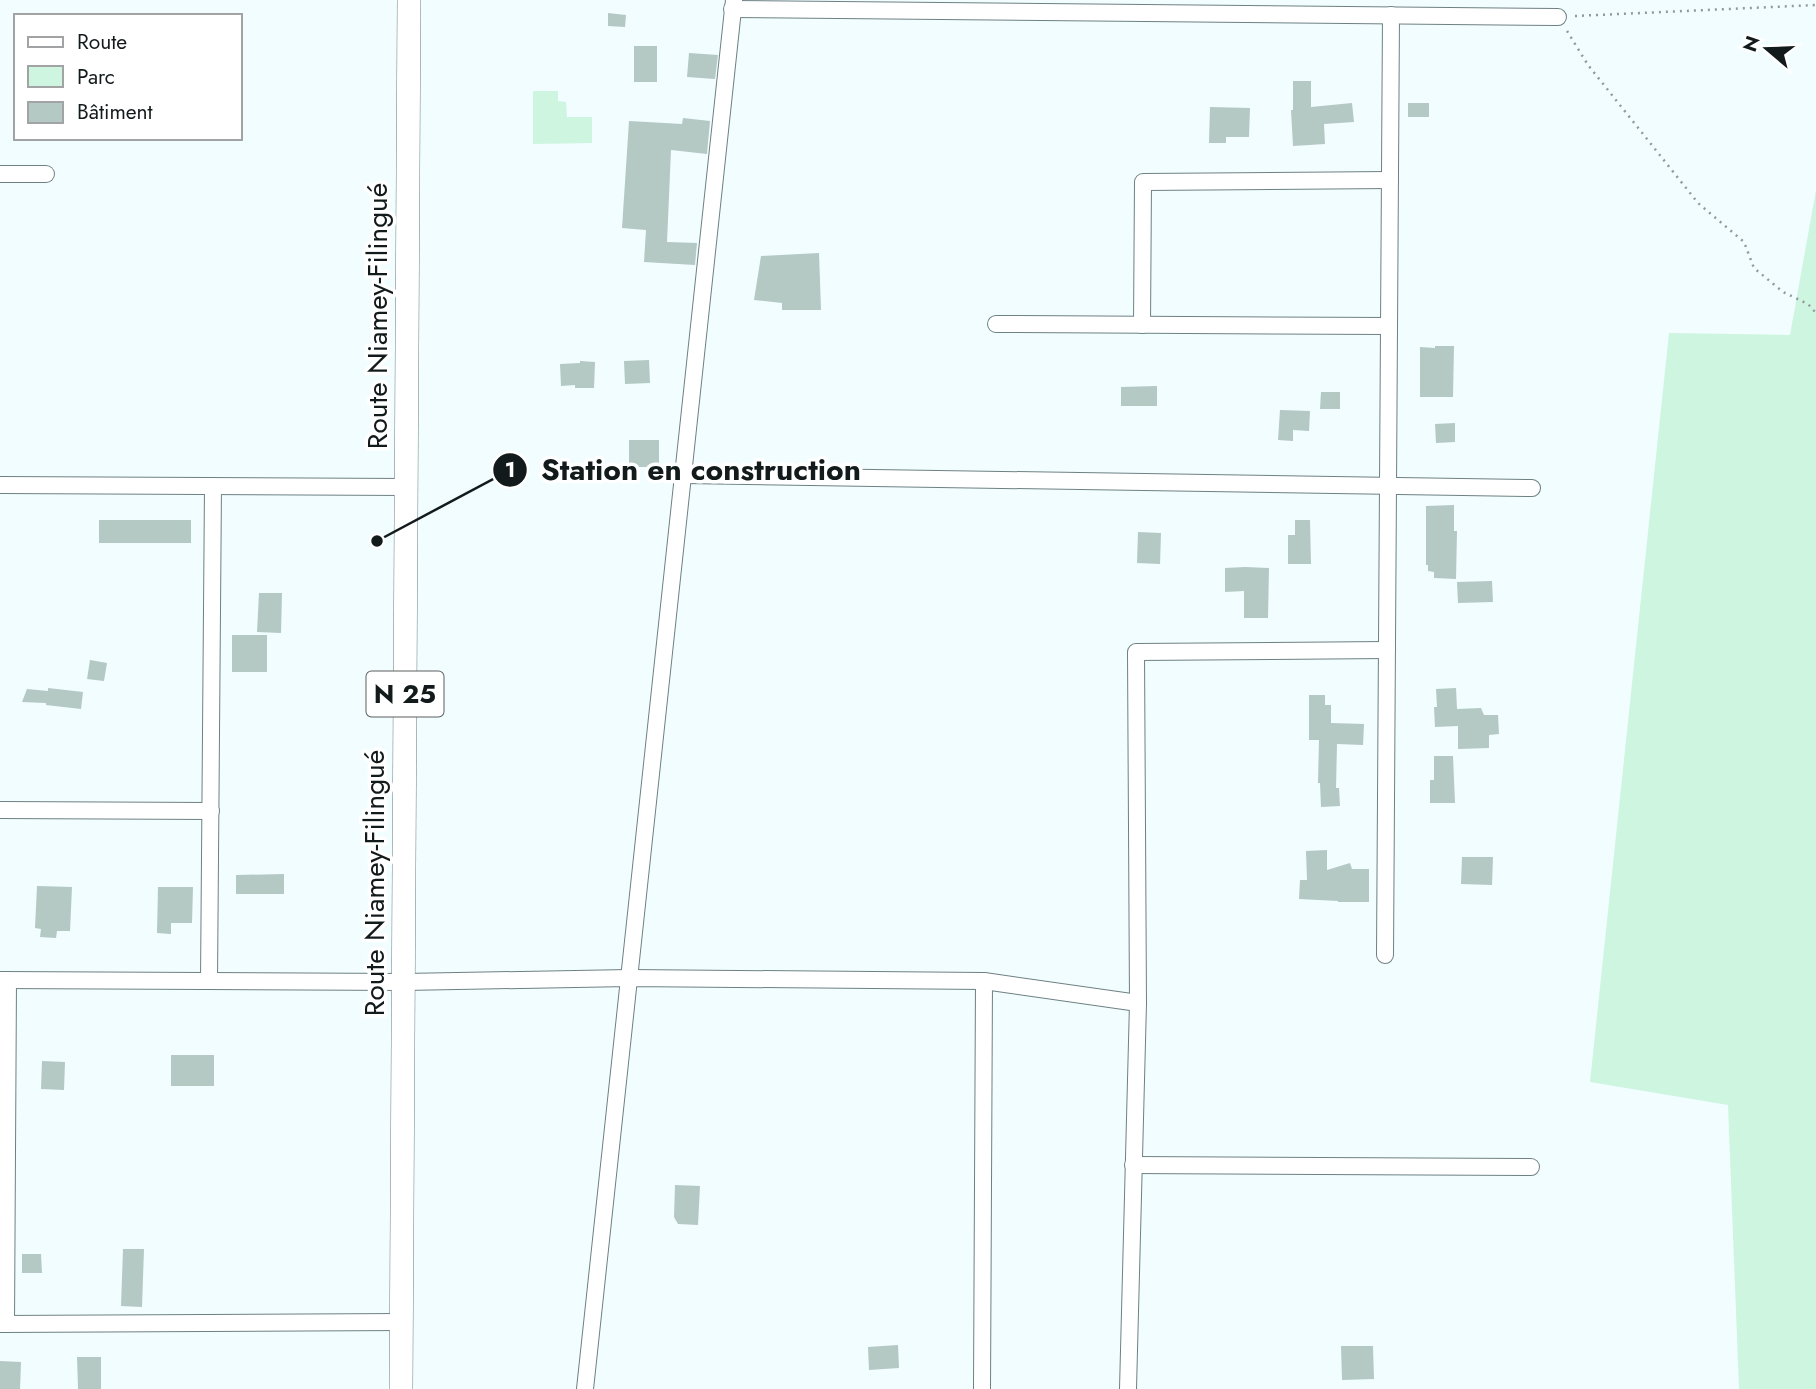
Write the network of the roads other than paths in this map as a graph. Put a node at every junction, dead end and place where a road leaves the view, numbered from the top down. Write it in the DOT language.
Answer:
graph roads {
  1 [pos="409,0"];
  2 [pos="733,4"];
  3 [pos="990,6"];
  4 [pos="1142,6"];
  5 [pos="1391,15"];
  6 [pos="1558,17"];
  7 [pos="0,174"];
  8 [pos="47,174"];
  9 [pos="1390,180"];
  10 [pos="996,324"];
  11 [pos="1142,325"];
  12 [pos="1389,326"];
  13 [pos="683,475"];
  14 [pos="0,485"];
  15 [pos="212,486"];
  16 [pos="1388,486"];
  17 [pos="405,487"];
  18 [pos="1532,488"];
  19 [pos="1387,650"];
  20 [pos="0,810"];
  21 [pos="211,811"];
  22 [pos="1385,955"];
  23 [pos="629,978"];
  24 [pos="4,980"];
  25 [pos="209,981"];
  26 [pos="984,981"];
  27 [pos="404,982"];
  28 [pos="1138,1003"];
  29 [pos="1133,1165"];
  30 [pos="1531,1167"];
  31 [pos="402,1322"];
  32 [pos="3,1324"];
  33 [pos="401,1389"];
  34 [pos="585,1389"];
  35 [pos="982,1389"];
  36 [pos="1128,1389"];
  1 -- 17 [label="main road, Route Niamey-Filingué / N 25"];
  2 -- 3 [label="street"];
  2 -- 13 [label="street"];
  3 -- 4 [label="street"];
  4 -- 5 [label="street"];
  5 -- 6 [label="street"];
  5 -- 9 [label="street"];
  7 -- 8 [label="street"];
  9 -- 11 [label="street"];
  9 -- 12 [label="street"];
  10 -- 11 [label="street"];
  11 -- 12 [label="street"];
  12 -- 16 [label="street"];
  13 -- 16 [label="street"];
  13 -- 23 [label="street"];
  14 -- 15 [label="street"];
  15 -- 17 [label="street"];
  15 -- 21 [label="street"];
  16 -- 18 [label="street"];
  16 -- 19 [label="street"];
  17 -- 27 [label="main road, Route Niamey-Filingué / N 25"];
  19 -- 22 [label="street"];
  19 -- 28 [label="street"];
  20 -- 21 [label="street"];
  21 -- 25 [label="street"];
  23 -- 26 [label="street"];
  23 -- 27 [label="street"];
  23 -- 34 [label="street"];
  24 -- 25 [label="street"];
  24 -- 32 [label="street"];
  25 -- 27 [label="street"];
  26 -- 28 [label="street"];
  26 -- 35 [label="street"];
  27 -- 31 [label="main road, Route Niamey-Filingué / N 25"];
  28 -- 29 [label="street"];
  29 -- 30 [label="street"];
  29 -- 36 [label="street"];
  31 -- 32 [label="street"];
  31 -- 33 [label="main road, Route Niamey-Filingué / N 25"];
}
